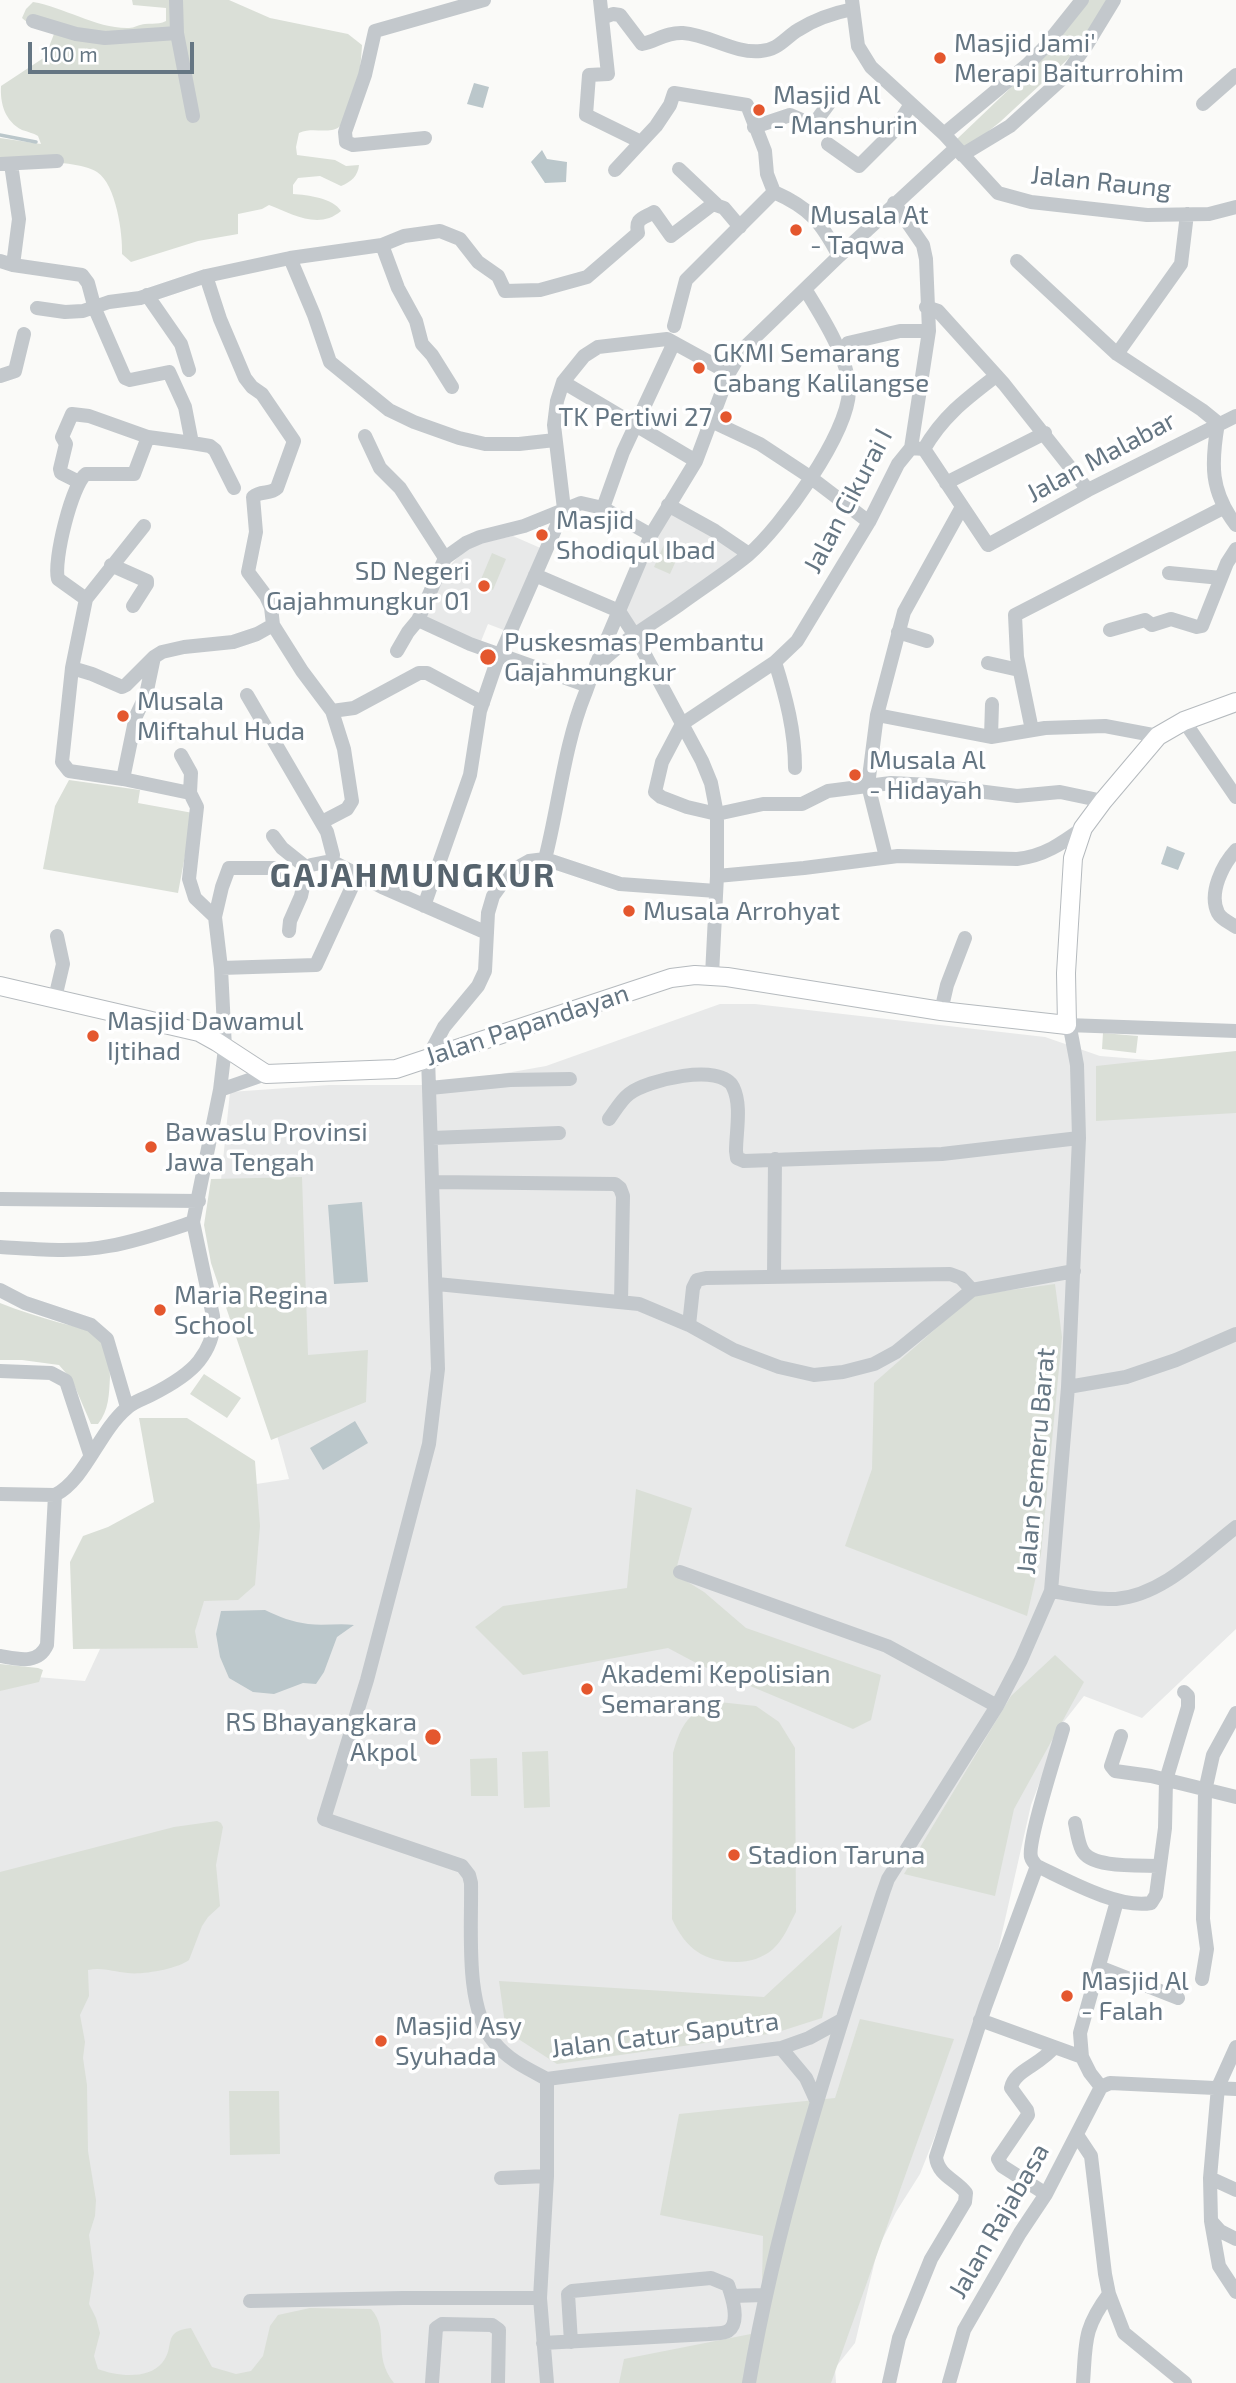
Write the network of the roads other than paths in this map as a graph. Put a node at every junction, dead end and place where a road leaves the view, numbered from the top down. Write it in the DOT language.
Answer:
graph roads {
  1 [pos="176,0"];
  2 [pos="484,0"];
  3 [pos="600,0"];
  4 [pos="1082,0"];
  5 [pos="1114,0"];
  6 [pos="852,4"];
  7 [pos="602,18"];
  8 [pos="33,21"];
  9 [pos="177,33"];
  10 [pos="1236,75"];
  11 [pos="833,98"];
  12 [pos="911,104"];
  13 [pos="1203,104"];
  14 [pos="193,116"];
  15 [pos="754,127"];
  16 [pos="944,134"];
  17 [pos="425,138"];
  18 [pos="641,142"];
  19 [pos="828,144"];
  20 [pos="959,152"];
  21 [pos="57,161"];
  22 [pos="6,164"];
  23 [pos="679,169"];
  24 [pos="615,170"];
  25 [pos="774,192"];
  26 [pos="894,203"];
  27 [pos="716,204"];
  28 [pos="1236,207"];
  29 [pos="1187,214"];
  30 [pos="740,227"];
  31 [pos="382,245"];
  32 [pos="839,256"];
  33 [pos="290,258"];
  34 [pos="1017,261"];
  35 [pos="7,263"];
  36 [pos="206,276"];
  37 [pos="805,289"];
  38 [pos="147,295"];
  39 [pos="926,307"];
  40 [pos="37,308"];
  41 [pos="95,309"];
  42 [pos="674,326"];
  43 [pos="929,331"];
  44 [pos="24,334"];
  45 [pos="848,343"];
  46 [pos="671,349"];
  47 [pos="1117,354"];
  48 [pos="189,370"];
  49 [pos="729,373"];
  50 [pos="0,376"];
  51 [pos="996,376"];
  52 [pos="563,382"];
  53 [pos="452,387"];
  54 [pos="1236,416"];
  55 [pos="711,421"];
  56 [pos="1219,423"];
  57 [pos="637,424"];
  58 [pos="1045,433"];
  59 [pos="365,436"];
  60 [pos="148,437"];
  61 [pos="555,440"];
  62 [pos="192,443"];
  63 [pos="917,449"];
  64 [pos="696,461"];
  65 [pos="810,477"];
  66 [pos="79,482"];
  67 [pos="946,483"];
  68 [pos="233,488"];
  69 [pos="1088,490"];
  70 [pos="668,505"];
  71 [pos="962,507"];
  72 [pos="603,508"];
  73 [pos="1223,508"];
  74 [pos="564,509"];
  75 [pos="869,522"];
  76 [pos="1236,525"];
  77 [pos="144,526"];
  78 [pos="651,535"];
  79 [pos="1236,549"];
  80 [pos="749,554"];
  81 [pos="445,558"];
  82 [pos="111,565"];
  83 [pos="1169,573"];
  84 [pos="535,575"];
  85 [pos="1221,578"];
  86 [pos="86,599"];
  87 [pos="133,606"];
  88 [pos="619,611"];
  89 [pos="418,620"];
  90 [pos="273,625"];
  91 [pos="1110,630"];
  92 [pos="898,632"];
  93 [pos="635,636"];
  94 [pos="927,641"];
  95 [pos="397,651"];
  96 [pos="500,654"];
  97 [pos="153,657"];
  98 [pos="775,662"];
  99 [pos="988,663"];
  100 [pos="72,668"];
  101 [pos="595,670"];
  102 [pos="1019,670"];
  103 [pos="588,686"];
  104 [pos="247,695"];
  105 [pos="1236,702"];
  106 [pos="483,703"];
  107 [pos="992,704"];
  108 [pos="332,711"];
  109 [pos="877,715"];
  110 [pos="1184,721"];
  111 [pos="682,724"];
  112 [pos="1032,730"];
  113 [pos="1158,736"];
  114 [pos="991,737"];
  115 [pos="181,755"];
  116 [pos="795,768"];
  117 [pos="123,779"];
  118 [pos="868,785"];
  119 [pos="190,793"];
  120 [pos="1236,797"];
  121 [pos="1103,801"];
  122 [pos="717,814"];
  123 [pos="322,822"];
  124 [pos="1083,828"];
  125 [pos="273,836"];
  126 [pos="1236,850"];
  127 [pos="886,857"];
  128 [pos="545,859"];
  129 [pos="331,861"];
  130 [pos="307,868"];
  131 [pos="357,876"];
  132 [pos="717,876"];
  133 [pos="277,882"];
  134 [pos="716,891"];
  135 [pos="424,906"];
  136 [pos="215,917"];
  137 [pos="1236,927"];
  138 [pos="289,931"];
  139 [pos="487,933"];
  140 [pos="57,936"];
  141 [pos="965,938"];
  142 [pos="221,968"];
  143 [pos="712,975"];
  144 [pos="0,986"];
  145 [pos="55,998"];
  146 [pos="941,1011"];
  147 [pos="1067,1025"];
  148 [pos="1236,1031"];
  149 [pos="225,1048"];
  150 [pos="428,1057"];
  151 [pos="266,1074"];
  152 [pos="570,1079"];
  153 [pos="430,1088"];
  154 [pos="220,1090"];
  155 [pos="609,1119"];
  156 [pos="559,1133"];
  157 [pos="432,1138"];
  158 [pos="1079,1138"];
  159 [pos="775,1159"];
  160 [pos="434,1182"];
  161 [pos="0,1199"];
  162 [pos="199,1201"];
  163 [pos="193,1222"];
  164 [pos="0,1247"];
  165 [pos="1074,1271"];
  166 [pos="774,1276"];
  167 [pos="437,1284"];
  168 [pos="0,1290"];
  169 [pos="972,1290"];
  170 [pos="621,1302"];
  171 [pos="689,1325"];
  172 [pos="1236,1334"];
  173 [pos="0,1371"];
  174 [pos="1068,1387"];
  175 [pos="127,1407"];
  176 [pos="90,1454"];
  177 [pos="0,1494"];
  178 [pos="55,1495"];
  179 [pos="1236,1527"];
  180 [pos="680,1573"];
  181 [pos="1051,1591"];
  182 [pos="0,1656"];
  183 [pos="1184,1692"];
  184 [pos="997,1706"];
  185 [pos="1236,1713"];
  186 [pos="1063,1729"];
  187 [pos="1121,1736"];
  188 [pos="1166,1780"];
  189 [pos="1205,1791"];
  190 [pos="1236,1797"];
  191 [pos="1075,1823"];
  192 [pos="1037,1866"];
  193 [pos="1160,1866"];
  194 [pos="1117,1901"];
  195 [pos="1099,1967"];
  196 [pos="1202,1979"];
  197 [pos="1178,1997"];
  198 [pos="842,2020"];
  199 [pos="980,2020"];
  200 [pos="1054,2047"];
  201 [pos="1236,2047"];
  202 [pos="780,2048"];
  203 [pos="1082,2057"];
  204 [pos="547,2079"];
  205 [pos="1101,2087"];
  206 [pos="1218,2087"];
  207 [pos="1236,2089"];
  208 [pos="817,2102"];
  209 [pos="1077,2135"];
  210 [pos="547,2176"];
  211 [pos="501,2178"];
  212 [pos="1210,2178"];
  213 [pos="1236,2190"];
  214 [pos="1046,2194"];
  215 [pos="1210,2221"];
  216 [pos="1236,2239"];
  217 [pos="1236,2292"];
  218 [pos="1109,2294"];
  219 [pos="764,2295"];
  220 [pos="732,2296"];
  221 [pos="540,2298"];
  222 [pos="250,2301"];
  223 [pos="571,2342"];
  224 [pos="543,2343"];
  225 [pos="432,2383"];
  226 [pos="498,2383"];
  227 [pos="547,2383"];
  228 [pos="749,2383"];
  229 [pos="889,2383"];
  230 [pos="949,2383"];
  231 [pos="1083,2383"];
  232 [pos="1185,2383"];
  1 -- 9 [label="street"];
  2 -- 17 [label="street"];
  3 -- 7 [label="street"];
  4 -- 16 [label="street"];
  5 -- 20 [label="street"];
  6 -- 7 [label="street"];
  6 -- 12 [label="street, Jalan Raung"];
  7 -- 18 [label="street"];
  8 -- 9 [label="street"];
  9 -- 14 [label="street"];
  10 -- 13 [label="street"];
  11 -- 15 [label="street"];
  12 -- 16 [label="street, Jalan Raung"];
  12 -- 19 [label="street"];
  15 -- 18 [label="street"];
  15 -- 25 [label="street"];
  16 -- 20 [label="street, Jalan Raung"];
  18 -- 24 [label="street"];
  20 -- 26 [label="street"];
  20 -- 29 [label="street, Jalan Raung"];
  21 -- 22 [label="street"];
  22 -- 35 [label="street"];
  23 -- 27 [label="street"];
  25 -- 30 [label="street"];
  25 -- 32 [label="street"];
  26 -- 32 [label="street"];
  26 -- 39 [label="street, Jalan Cikurai I"];
  27 -- 30 [label="street"];
  27 -- 31 [label="street"];
  28 -- 29 [label="street, Jalan Raung"];
  29 -- 47 [label="street"];
  30 -- 42 [label="street"];
  31 -- 33 [label="street"];
  31 -- 53 [label="street"];
  32 -- 37 [label="street"];
  33 -- 36 [label="street"];
  33 -- 61 [label="street"];
  34 -- 47 [label="street"];
  35 -- 41 [label="street"];
  36 -- 38 [label="street"];
  36 -- 90 [label="street"];
  37 -- 49 [label="street"];
  37 -- 65 [label="street"];
  38 -- 41 [label="street"];
  38 -- 48 [label="street"];
  39 -- 43 [label="street, Jalan Cikurai I"];
  39 -- 51 [label="street"];
  40 -- 41 [label="street"];
  41 -- 62 [label="street"];
  43 -- 45 [label="street"];
  43 -- 63 [label="street, Jalan Cikurai I"];
  44 -- 50 [label="street"];
  46 -- 57 [label="street"];
  47 -- 56 [label="street"];
  49 -- 52 [label="street"];
  49 -- 55 [label="street"];
  51 -- 58 [label="street"];
  51 -- 63 [label="street"];
  52 -- 57 [label="street"];
  52 -- 61 [label="street"];
  54 -- 56 [label="street, Jalan Malabar"];
  55 -- 64 [label="street"];
  55 -- 65 [label="street"];
  56 -- 69 [label="street, Jalan Malabar"];
  56 -- 73 [label="street"];
  57 -- 64 [label="street"];
  57 -- 72 [label="street"];
  58 -- 67 [label="street"];
  58 -- 69 [label="street"];
  59 -- 81 [label="street"];
  60 -- 62 [label="street"];
  60 -- 66 [label="street"];
  60 -- 66 [label="street"];
  61 -- 74 [label="street"];
  62 -- 68 [label="street"];
  63 -- 67 [label="street"];
  63 -- 75 [label="street, Jalan Cikurai I"];
  64 -- 70 [label="street"];
  65 -- 75 [label="street"];
  65 -- 80 [label="street"];
  66 -- 86 [label="street"];
  67 -- 71 [label="street"];
  69 -- 71 [label="street, Jalan Malabar"];
  70 -- 78 [label="street"];
  70 -- 80 [label="street"];
  71 -- 92 [label="street"];
  72 -- 74 [label="street"];
  72 -- 78 [label="street"];
  73 -- 76 [label="street"];
  73 -- 102 [label="street"];
  74 -- 81 [label="street"];
  74 -- 84 [label="street"];
  75 -- 98 [label="street, Jalan Cikurai I"];
  77 -- 82 [label="street"];
  78 -- 88 [label="street"];
  79 -- 85 [label="street"];
  80 -- 93 [label="street"];
  81 -- 89 [label="street"];
  82 -- 86 [label="street"];
  82 -- 87 [label="street"];
  83 -- 85 [label="street"];
  84 -- 88 [label="street"];
  84 -- 96 [label="street"];
  85 -- 91 [label="street"];
  86 -- 100 [label="street"];
  88 -- 93 [label="street"];
  88 -- 101 [label="street"];
  89 -- 95 [label="street"];
  89 -- 96 [label="street"];
  90 -- 97 [label="street"];
  90 -- 108 [label="street"];
  92 -- 94 [label="street"];
  92 -- 109 [label="street"];
  93 -- 101 [label="street"];
  93 -- 111 [label="street"];
  96 -- 103 [label="street"];
  96 -- 106 [label="street"];
  97 -- 100 [label="street"];
  97 -- 117 [label="street"];
  98 -- 111 [label="street, Jalan Cikurai I"];
  98 -- 116 [label="street"];
  99 -- 102 [label="street"];
  100 -- 117 [label="street"];
  101 -- 103 [label="street"];
  102 -- 112 [label="street"];
  103 -- 128 [label="street"];
  104 -- 123 [label="street"];
  105 -- 110 [label="main road"];
  106 -- 108 [label="street"];
  106 -- 135 [label="street"];
  107 -- 114 [label="street"];
  108 -- 123 [label="street"];
  109 -- 114 [label="street"];
  109 -- 118 [label="street"];
  110 -- 113 [label="main road"];
  110 -- 120 [label="street"];
  111 -- 122 [label="street"];
  111 -- 122 [label="street"];
  112 -- 113 [label="street"];
  112 -- 114 [label="street"];
  113 -- 121 [label="main road"];
  115 -- 119 [label="street"];
  117 -- 119 [label="street"];
  118 -- 121 [label="street"];
  118 -- 122 [label="street"];
  118 -- 127 [label="street"];
  119 -- 136 [label="street"];
  121 -- 124 [label="main road"];
  122 -- 132 [label="street"];
  123 -- 129 [label="street"];
  124 -- 127 [label="street"];
  124 -- 147 [label="main road"];
  125 -- 130 [label="street"];
  126 -- 137 [label="street"];
  127 -- 132 [label="street"];
  128 -- 134 [label="street"];
  128 -- 139 [label="street"];
  129 -- 130 [label="street"];
  129 -- 131 [label="street"];
  130 -- 138 [label="street"];
  131 -- 135 [label="street"];
  131 -- 142 [label="street"];
  132 -- 134 [label="street"];
  133 -- 136 [label="street"];
  134 -- 143 [label="street"];
  135 -- 139 [label="street"];
  136 -- 142 [label="street"];
  139 -- 150 [label="street"];
  140 -- 145 [label="street"];
  141 -- 146 [label="street"];
  142 -- 149 [label="street"];
  143 -- 146 [label="main road, Jalan Papandayan"];
  143 -- 150 [label="main road, Jalan Papandayan"];
  144 -- 145 [label="main road"];
  145 -- 149 [label="main road"];
  146 -- 147 [label="main road, Jalan Papandayan"];
  147 -- 148 [label="street, Jalan Papandayan"];
  147 -- 158 [label="street, Jalan Semeru Barat"];
  149 -- 151 [label="main road"];
  149 -- 154 [label="street"];
  150 -- 151 [label="main road, Jalan Papandayan"];
  150 -- 153 [label="street"];
  151 -- 154 [label="street"];
  152 -- 153 [label="street"];
  153 -- 157 [label="street"];
  154 -- 162 [label="street"];
  155 -- 159 [label="street"];
  156 -- 157 [label="street"];
  157 -- 160 [label="street"];
  158 -- 159 [label="street"];
  158 -- 165 [label="street, Jalan Semeru Barat"];
  159 -- 166 [label="street"];
  160 -- 167 [label="street"];
  160 -- 170 [label="street"];
  161 -- 162 [label="street"];
  162 -- 163 [label="street"];
  163 -- 164 [label="street"];
  163 -- 175 [label="street"];
  165 -- 169 [label="street"];
  165 -- 174 [label="street, Jalan Semeru Barat"];
  166 -- 169 [label="street"];
  166 -- 171 [label="street"];
  167 -- 170 [label="street"];
  167 -- 204 [label="street, Jalan Catur Saputra"];
  168 -- 175 [label="street"];
  169 -- 171 [label="street"];
  170 -- 171 [label="street"];
  172 -- 174 [label="street"];
  173 -- 176 [label="street"];
  174 -- 181 [label="street, Jalan Semeru Barat"];
  175 -- 176 [label="street"];
  176 -- 178 [label="street"];
  177 -- 178 [label="street"];
  178 -- 182 [label="street"];
  179 -- 181 [label="street"];
  180 -- 184 [label="street"];
  181 -- 184 [label="street, Jalan Semeru Barat"];
  183 -- 188 [label="street"];
  184 -- 198 [label="street, Jalan Semeru Barat"];
  185 -- 189 [label="street"];
  186 -- 192 [label="street"];
  187 -- 188 [label="street"];
  188 -- 189 [label="street"];
  188 -- 193 [label="street"];
  189 -- 190 [label="street"];
  189 -- 196 [label="street"];
  191 -- 193 [label="street"];
  192 -- 194 [label="street"];
  192 -- 199 [label="street"];
  193 -- 194 [label="street"];
  194 -- 195 [label="street"];
  195 -- 197 [label="street"];
  195 -- 203 [label="street"];
  198 -- 202 [label="street, Jalan Catur Saputra"];
  198 -- 208 [label="street, Jalan Semeru Barat"];
  199 -- 200 [label="street"];
  199 -- 229 [label="street"];
  200 -- 203 [label="street"];
  200 -- 214 [label="street"];
  201 -- 206 [label="street"];
  202 -- 204 [label="street, Jalan Catur Saputra"];
  202 -- 208 [label="street"];
  203 -- 205 [label="street"];
  204 -- 210 [label="street"];
  205 -- 206 [label="street"];
  205 -- 209 [label="street, Jalan Rajabasa"];
  206 -- 207 [label="street"];
  206 -- 212 [label="street"];
  208 -- 219 [label="street, Jalan Semeru Barat"];
  209 -- 214 [label="street, Jalan Rajabasa"];
  209 -- 218 [label="street"];
  210 -- 211 [label="street"];
  210 -- 221 [label="street"];
  212 -- 213 [label="street"];
  212 -- 215 [label="street"];
  214 -- 230 [label="street, Jalan Rajabasa"];
  215 -- 216 [label="street"];
  215 -- 217 [label="street"];
  218 -- 231 [label="street"];
  218 -- 232 [label="street"];
  219 -- 220 [label="street"];
  219 -- 228 [label="street, Jalan Semeru Barat"];
  220 -- 223 [label="street"];
  220 -- 223 [label="street"];
  221 -- 222 [label="street"];
  221 -- 224 [label="street"];
  223 -- 224 [label="street"];
  224 -- 227 [label="street"];
  225 -- 226 [label="street"];
}
